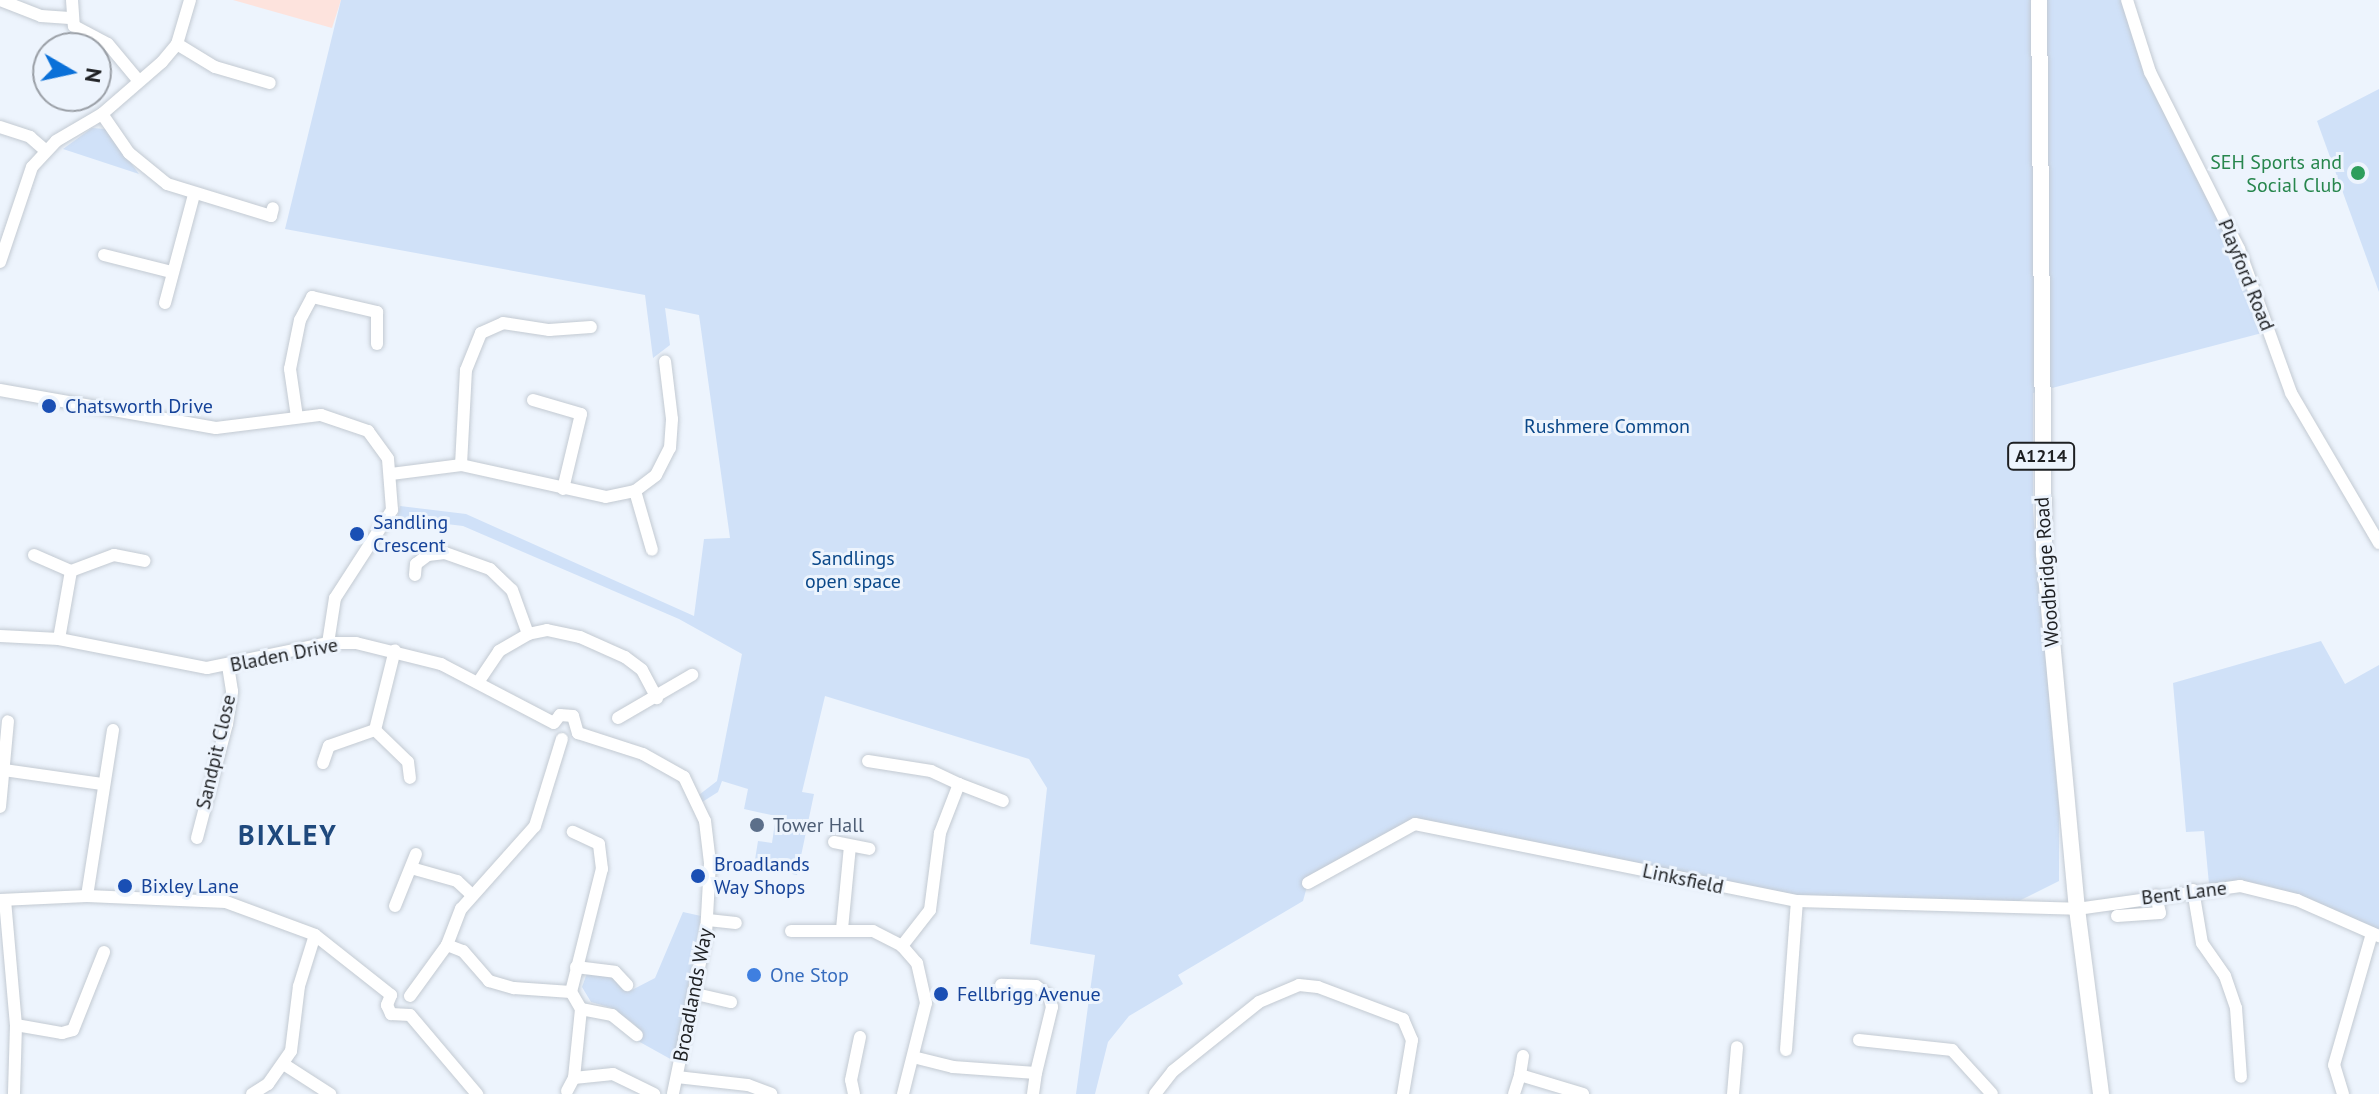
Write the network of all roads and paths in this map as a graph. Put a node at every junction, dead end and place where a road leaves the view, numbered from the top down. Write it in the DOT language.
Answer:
graph roads {
  1 [pos="0,0"];
  2 [pos="72,0"];
  3 [pos="190,0"];
  4 [pos="2039,0"];
  5 [pos="2127,0"];
  6 [pos="73,18"];
  7 [pos="177,44"];
  8 [pos="138,80"];
  9 [pos="270,83"];
  10 [pos="102,114"];
  11 [pos="0,127"];
  12 [pos="45,150"];
  13 [pos="194,195"];
  14 [pos="273,208"];
  15 [pos="1,254"];
  16 [pos="104,255"];
  17 [pos="171,272"];
  18 [pos="165,303"];
  19 [pos="591,327"];
  20 [pos="377,344"];
  21 [pos="665,361"];
  22 [pos="0,390"];
  23 [pos="533,400"];
  24 [pos="297,417"];
  25 [pos="461,465"];
  26 [pos="391,474"];
  27 [pos="563,489"];
  28 [pos="635,491"];
  29 [pos="2379,543"];
  30 [pos="652,550"];
  31 [pos="34,555"];
  32 [pos="144,561"];
  33 [pos="71,571"];
  34 [pos="415,575"];
  35 [pos="528,634"];
  36 [pos="0,636"];
  37 [pos="59,639"];
  38 [pos="328,643"];
  39 [pos="395,650"];
  40 [pos="228,667"];
  41 [pos="692,675"];
  42 [pos="479,681"];
  43 [pos="657,698"];
  44 [pos="618,718"];
  45 [pos="8,721"];
  46 [pos="554,723"];
  47 [pos="113,730"];
  48 [pos="375,730"];
  49 [pos="578,733"];
  50 [pos="562,739"];
  51 [pos="868,761"];
  52 [pos="323,763"];
  53 [pos="4,770"];
  54 [pos="410,778"];
  55 [pos="102,784"];
  56 [pos="959,784"];
  57 [pos="1003,801"];
  58 [pos="0,807"];
  59 [pos="573,832"];
  60 [pos="197,838"];
  61 [pos="834,842"];
  62 [pos="850,846"];
  63 [pos="869,849"];
  64 [pos="416,854"];
  65 [pos="411,868"];
  66 [pos="1308,883"];
  67 [pos="2193,890"];
  68 [pos="472,895"];
  69 [pos="2156,895"];
  70 [pos="87,896"];
  71 [pos="2,900"];
  72 [pos="1797,901"];
  73 [pos="395,906"];
  74 [pos="2077,909"];
  75 [pos="2117,916"];
  76 [pos="708,920"];
  77 [pos="736,923"];
  78 [pos="842,929"];
  79 [pos="791,931"];
  80 [pos="315,935"];
  81 [pos="2376,935"];
  82 [pos="447,945"];
  83 [pos="902,946"];
  84 [pos="104,952"];
  85 [pos="576,967"];
  86 [pos="5,981"];
  87 [pos="999,984"];
  88 [pos="627,985"];
  89 [pos="571,992"];
  90 [pos="696,994"];
  91 [pos="391,995"];
  92 [pos="410,996"];
  93 [pos="731,1002"];
  94 [pos="581,1009"];
  95 [pos="410,1015"];
  96 [pos="16,1025"];
  97 [pos="637,1035"];
  98 [pos="1859,1040"];
  99 [pos="864,1047"];
  100 [pos="1737,1047"];
  101 [pos="1786,1050"];
  102 [pos="1523,1056"];
  103 [pos="913,1057"];
  104 [pos="285,1065"];
  105 [pos="1036,1073"];
  106 [pos="1520,1075"];
  107 [pos="677,1077"];
  108 [pos="2241,1077"];
  109 [pos="574,1078"];
  110 [pos="466,1083"];
  111 [pos="9,1087"];
  112 [pos="774,1090"];
  113 [pos="567,1091"];
  114 [pos="252,1094"];
  115 [pos="330,1094"];
  116 [pos="457,1094"];
  117 [pos="477,1094"];
  118 [pos="654,1094"];
  119 [pos="673,1094"];
  120 [pos="854,1094"];
  121 [pos="903,1094"];
  122 [pos="1033,1094"];
  123 [pos="1155,1094"];
  124 [pos="1403,1094"];
  125 [pos="1514,1094"];
  126 [pos="1583,1094"];
  127 [pos="1733,1094"];
  128 [pos="1992,1094"];
  129 [pos="2101,1094"];
  130 [pos="2343,1094"];
  1 -- 6 [label="street"];
  2 -- 6 [label="street"];
  3 -- 7 [label="street"];
  4 -- 74 [label="main road, Woodbridge Road / A1214"];
  5 -- 29 [label="street, Playford Road"];
  6 -- 8 [label="street"];
  7 -- 8 [label="street"];
  7 -- 9 [label="street"];
  8 -- 10 [label="street"];
  10 -- 12 [label="street"];
  10 -- 13 [label="street"];
  11 -- 12 [label="street"];
  12 -- 15 [label="street"];
  13 -- 14 [label="street"];
  13 -- 17 [label="street"];
  16 -- 17 [label="street"];
  17 -- 18 [label="street"];
  19 -- 25 [label="street"];
  20 -- 24 [label="street"];
  21 -- 28 [label="street"];
  22 -- 24 [label="street"];
  23 -- 27 [label="street"];
  24 -- 26 [label="street"];
  25 -- 26 [label="street"];
  25 -- 27 [label="street"];
  26 -- 38 [label="street"];
  27 -- 28 [label="street"];
  28 -- 30 [label="street"];
  31 -- 33 [label="street"];
  32 -- 33 [label="street"];
  33 -- 37 [label="street"];
  34 -- 35 [label="street"];
  35 -- 42 [label="street"];
  35 -- 43 [label="street"];
  36 -- 37 [label="street, Bladen Drive"];
  37 -- 40 [label="street, Bladen Drive"];
  38 -- 39 [label="street, Bladen Drive"];
  38 -- 40 [label="street, Bladen Drive"];
  39 -- 42 [label="street, Bladen Drive"];
  39 -- 48 [label="street"];
  40 -- 60 [label="street, Sandpit Close"];
  41 -- 43 [label="street"];
  42 -- 46 [label="street, Bladen Drive"];
  43 -- 44 [label="street"];
  45 -- 53 [label="street"];
  46 -- 49 [label="street, Broadlands Way"];
  46 -- 50 [label="street"];
  47 -- 55 [label="street"];
  48 -- 52 [label="street"];
  48 -- 54 [label="street"];
  49 -- 50 [label="street"];
  49 -- 76 [label="street, Broadlands Way"];
  50 -- 68 [label="street"];
  51 -- 56 [label="street"];
  53 -- 55 [label="street"];
  53 -- 58 [label="street"];
  55 -- 70 [label="street"];
  56 -- 57 [label="street"];
  56 -- 83 [label="street"];
  59 -- 85 [label="street"];
  61 -- 62 [label="street"];
  62 -- 63 [label="street"];
  62 -- 78 [label="street"];
  64 -- 65 [label="street"];
  65 -- 68 [label="street"];
  65 -- 73 [label="street"];
  66 -- 72 [label="street, Linksfield"];
  67 -- 69 [label="street, Bent Lane"];
  67 -- 81 [label="street, Bent Lane"];
  67 -- 108 [label="street"];
  68 -- 82 [label="street"];
  69 -- 74 [label="street, Bent Lane"];
  69 -- 75 [label="street"];
  70 -- 71 [label="street"];
  70 -- 80 [label="street"];
  71 -- 86 [label="street"];
  72 -- 74 [label="street, Linksfield"];
  72 -- 101 [label="street"];
  74 -- 129 [label="main road, Woodbridge Road / A1214"];
  76 -- 77 [label="street"];
  76 -- 90 [label="street, Broadlands Way"];
  78 -- 79 [label="street"];
  78 -- 83 [label="street"];
  80 -- 91 [label="street"];
  80 -- 104 [label="street"];
  81 -- 130 [label="street"];
  82 -- 89 [label="street"];
  82 -- 92 [label="street"];
  83 -- 103 [label="street"];
  84 -- 96 [label="street"];
  85 -- 88 [label="street"];
  85 -- 89 [label="street"];
  86 -- 96 [label="street"];
  87 -- 105 [label="street"];
  89 -- 94 [label="street"];
  90 -- 93 [label="street"];
  90 -- 107 [label="street, Broadlands Way"];
  91 -- 92 [label="street"];
  91 -- 95 [label="street"];
  92 -- 95 [label="street"];
  94 -- 97 [label="street"];
  94 -- 109 [label="street"];
  95 -- 110 [label="street"];
  96 -- 111 [label="street"];
  98 -- 128 [label="street"];
  99 -- 120 [label="street"];
  100 -- 127 [label="street"];
  102 -- 106 [label="street"];
  103 -- 105 [label="street"];
  103 -- 121 [label="street"];
  104 -- 114 [label="street"];
  104 -- 115 [label="street"];
  105 -- 122 [label="street"];
  106 -- 125 [label="street"];
  106 -- 126 [label="street"];
  107 -- 112 [label="street"];
  107 -- 119 [label="street, Broadlands Way"];
  109 -- 113 [label="street"];
  109 -- 118 [label="street"];
  110 -- 116 [label="street"];
  110 -- 117 [label="street"];
  123 -- 124 [label="street"];
}
